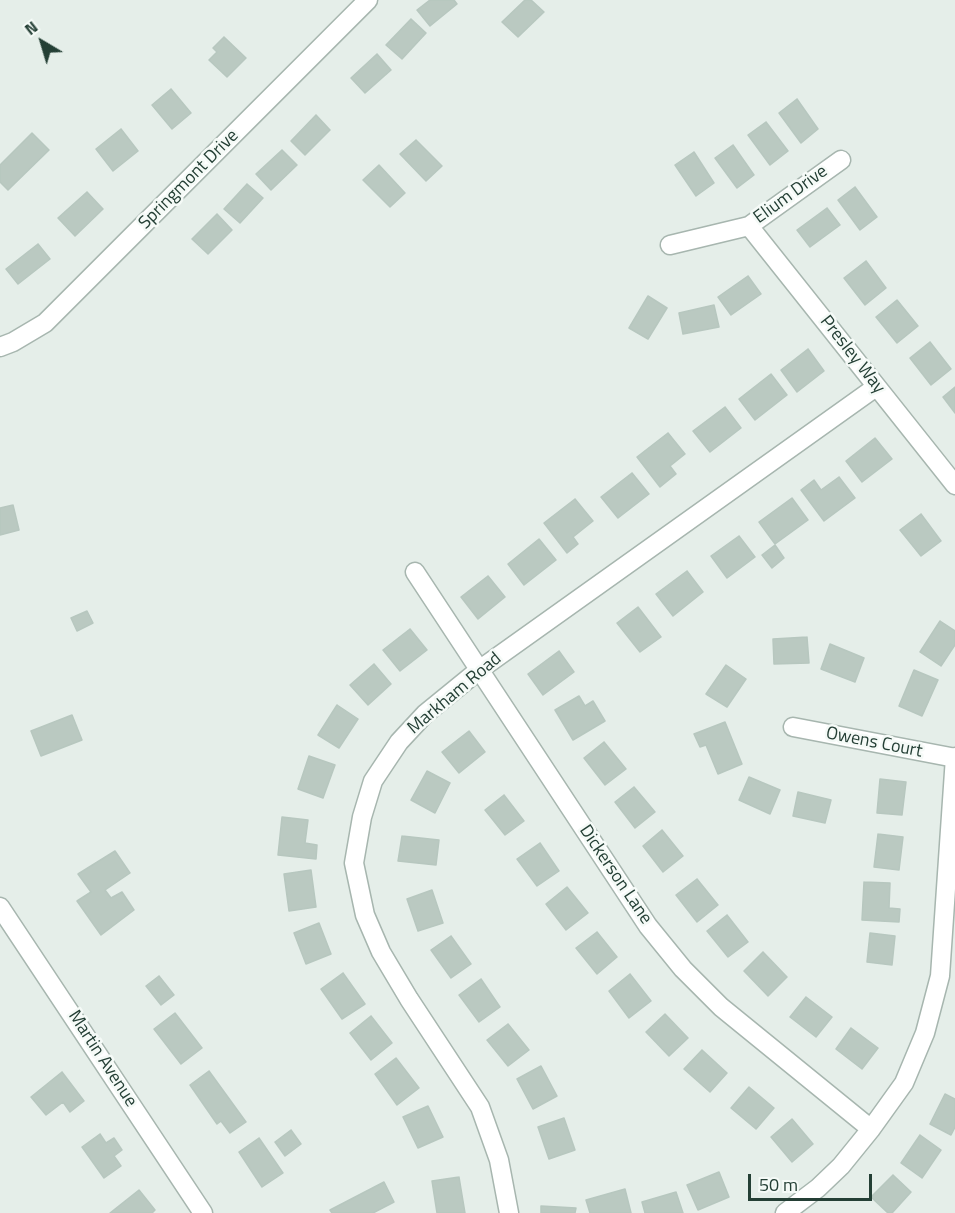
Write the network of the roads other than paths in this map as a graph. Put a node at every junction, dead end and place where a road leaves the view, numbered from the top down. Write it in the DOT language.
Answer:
graph roads {
  1 [pos="368,0"];
  2 [pos="841,160"];
  3 [pos="749,225"];
  4 [pos="670,245"];
  5 [pos="0,347"];
  6 [pos="876,387"];
  7 [pos="955,485"];
  8 [pos="415,572"];
  9 [pos="479,670"];
  10 [pos="793,727"];
  11 [pos="955,758"];
  12 [pos="0,907"];
  13 [pos="871,1129"];
  14 [pos="197,1211"];
  15 [pos="509,1213"];
  16 [pos="785,1213"];
  1 -- 5 [label="street, Springmont Drive"];
  2 -- 3 [label="street, Elium Drive"];
  3 -- 4 [label="street, Elium Drive"];
  3 -- 6 [label="street, Presley Way"];
  6 -- 7 [label="street, Presley Way"];
  6 -- 9 [label="street, Markham Road"];
  8 -- 9 [label="street, Dickerson Lane"];
  9 -- 13 [label="street, Dickerson Lane"];
  9 -- 15 [label="street, Markham Road"];
  10 -- 11 [label="street, Owens Court"];
  11 -- 13 [label="street"];
  12 -- 14 [label="street, Martin Avenue"];
  13 -- 16 [label="street"];
}
